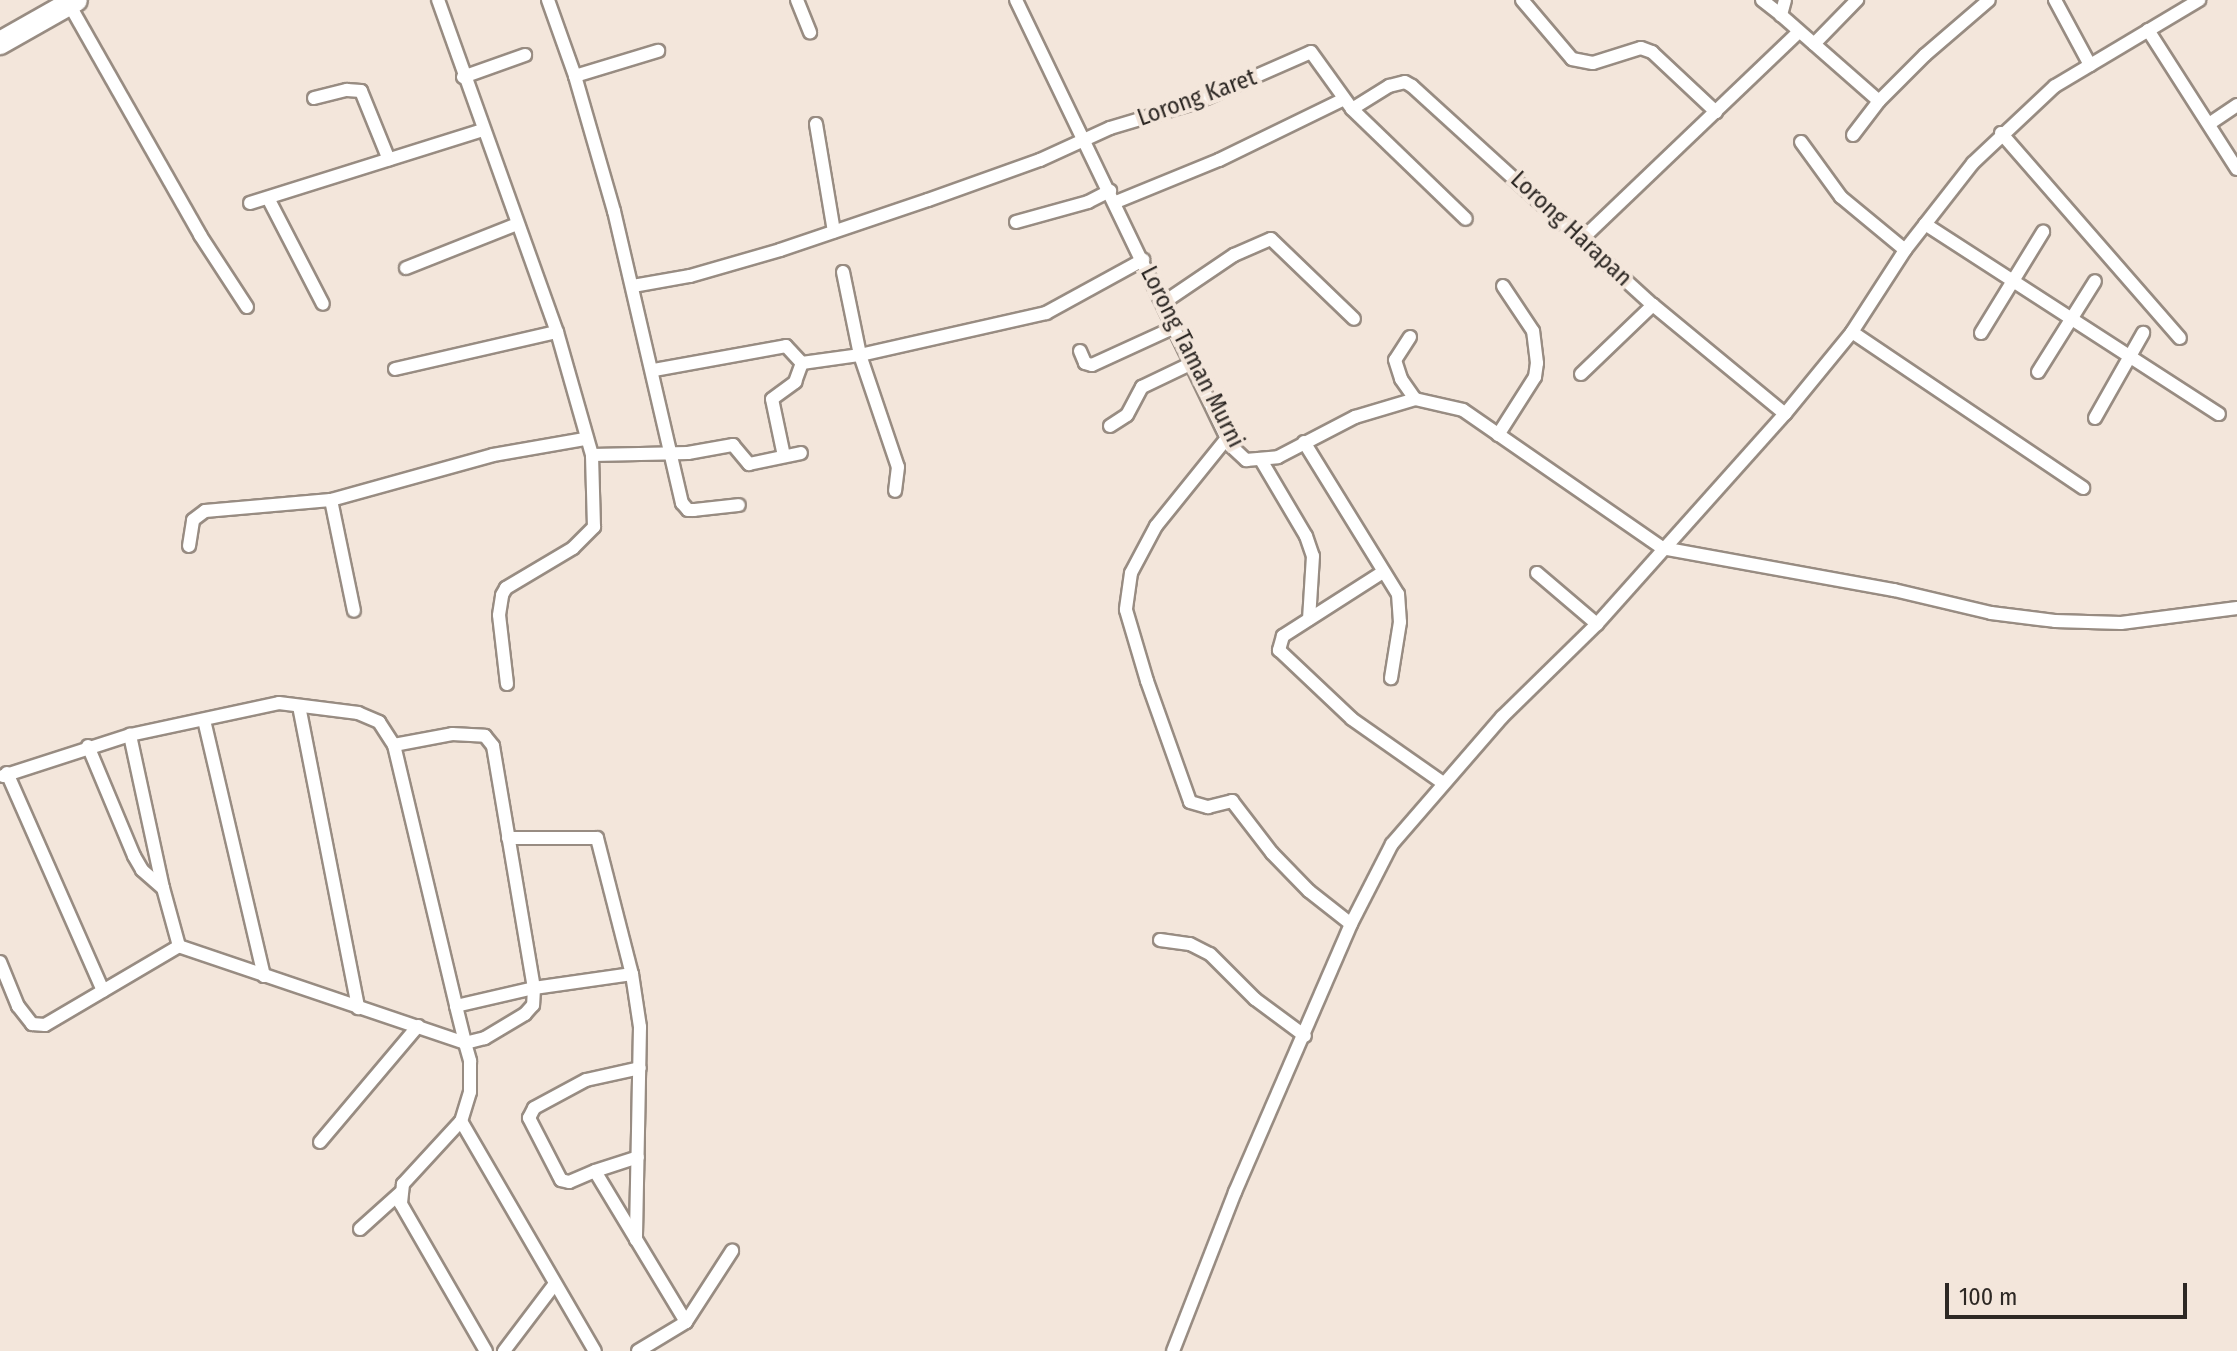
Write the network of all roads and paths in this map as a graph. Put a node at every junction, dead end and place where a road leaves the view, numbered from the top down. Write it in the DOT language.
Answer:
graph roads {
  1 [pos="438,0"];
  2 [pos="548,0"];
  3 [pos="797,0"];
  4 [pos="1016,0"];
  5 [pos="1522,0"];
  6 [pos="1762,0"];
  7 [pos="1785,0"];
  8 [pos="1857,0"];
  9 [pos="1989,0"];
  10 [pos="2055,0"];
  11 [pos="2199,0"];
  12 [pos="72,2"];
  13 [pos="1781,15"];
  14 [pos="2148,30"];
  15 [pos="810,32"];
  16 [pos="1799,32"];
  17 [pos="0,43"];
  18 [pos="1814,44"];
  19 [pos="658,51"];
  20 [pos="525,55"];
  21 [pos="2090,65"];
  22 [pos="575,76"];
  23 [pos="463,77"];
  24 [pos="314,98"];
  25 [pos="1879,101"];
  26 [pos="1348,104"];
  27 [pos="2237,105"];
  28 [pos="1716,112"];
  29 [pos="816,124"];
  30 [pos="2209,124"];
  31 [pos="483,130"];
  32 [pos="2001,133"];
  33 [pos="1853,135"];
  34 [pos="1083,141"];
  35 [pos="1801,142"];
  36 [pos="389,160"];
  37 [pos="2237,169"];
  38 [pos="1113,197"];
  39 [pos="268,198"];
  40 [pos="250,203"];
  41 [pos="1466,219"];
  42 [pos="1016,222"];
  43 [pos="517,224"];
  44 [pos="1925,224"];
  45 [pos="834,231"];
  46 [pos="2043,232"];
  47 [pos="1581,240"];
  48 [pos="1905,250"];
  49 [pos="1143,260"];
  50 [pos="406,268"];
  51 [pos="843,272"];
  52 [pos="2013,281"];
  53 [pos="2095,281"];
  54 [pos="633,286"];
  55 [pos="1503,286"];
  56 [pos="1163,303"];
  57 [pos="323,304"];
  58 [pos="1653,305"];
  59 [pos="247,307"];
  60 [pos="1354,319"];
  61 [pos="2071,319"];
  62 [pos="1175,327"];
  63 [pos="557,332"];
  64 [pos="1852,332"];
  65 [pos="1981,333"];
  66 [pos="2143,333"];
  67 [pos="1410,337"];
  68 [pos="2180,338"];
  69 [pos="1080,351"];
  70 [pos="860,355"];
  71 [pos="2131,357"];
  72 [pos="802,363"];
  73 [pos="1192,363"];
  74 [pos="395,369"];
  75 [pos="654,370"];
  76 [pos="2038,372"];
  77 [pos="1581,374"];
  78 [pos="1415,399"];
  79 [pos="1785,414"];
  80 [pos="2219,414"];
  81 [pos="2095,418"];
  82 [pos="1110,426"];
  83 [pos="1498,435"];
  84 [pos="1227,438"];
  85 [pos="585,439"];
  86 [pos="1304,442"];
  87 [pos="671,453"];
  88 [pos="801,453"];
  89 [pos="592,455"];
  90 [pos="784,456"];
  91 [pos="1261,460"];
  92 [pos="2083,488"];
  93 [pos="895,491"];
  94 [pos="331,500"];
  95 [pos="739,505"];
  96 [pos="189,546"];
  97 [pos="1662,548"];
  98 [pos="1383,572"];
  99 [pos="1537,573"];
  100 [pos="2237,608"];
  101 [pos="354,611"];
  102 [pos="1309,619"];
  103 [pos="1597,624"];
  104 [pos="1391,678"];
  105 [pos="507,684"];
  106 [pos="299,706"];
  107 [pos="204,720"];
  108 [pos="130,735"];
  109 [pos="394,745"];
  110 [pos="88,746"];
  111 [pos="3,775"];
  112 [pos="1443,783"];
  113 [pos="508,838"];
  114 [pos="163,888"];
  115 [pos="1351,924"];
  116 [pos="1160,940"];
  117 [pos="179,946"];
  118 [pos="0,962"];
  119 [pos="632,974"];
  120 [pos="264,976"];
  121 [pos="534,988"];
  122 [pos="103,991"];
  123 [pos="456,1006"];
  124 [pos="358,1008"];
  125 [pos="418,1026"];
  126 [pos="1305,1036"];
  127 [pos="465,1043"];
  128 [pos="640,1068"];
  129 [pos="461,1121"];
  130 [pos="320,1142"];
  131 [pos="638,1157"];
  132 [pos="595,1171"];
  133 [pos="400,1193"];
  134 [pos="360,1229"];
  135 [pos="636,1240"];
  136 [pos="732,1251"];
  137 [pos="554,1285"];
  138 [pos="686,1322"];
  139 [pos="486,1351"];
  140 [pos="504,1351"];
  141 [pos="595,1351"];
  142 [pos="638,1351"];
  143 [pos="1173,1351"];
  1 -- 23 [label="street"];
  2 -- 22 [label="street"];
  3 -- 15 [label="street"];
  4 -- 34 [label="street, Lorong Taman Murni"];
  5 -- 28 [label="street"];
  6 -- 13 [label="street"];
  7 -- 13 [label="street"];
  8 -- 18 [label="street"];
  9 -- 25 [label="street"];
  10 -- 21 [label="street"];
  11 -- 14 [label="street"];
  12 -- 17 [label="highway"];
  12 -- 59 [label="street"];
  13 -- 16 [label="street"];
  14 -- 21 [label="street"];
  14 -- 30 [label="street"];
  16 -- 18 [label="street"];
  16 -- 28 [label="street"];
  18 -- 25 [label="street"];
  19 -- 22 [label="street"];
  20 -- 23 [label="street"];
  21 -- 32 [label="street"];
  22 -- 54 [label="street"];
  23 -- 31 [label="street"];
  24 -- 36 [label="street"];
  25 -- 33 [label="street"];
  26 -- 34 [label="street, Lorong Karet"];
  26 -- 38 [label="street, Lorong Harapan"];
  26 -- 41 [label="street"];
  26 -- 47 [label="street, Lorong Harapan"];
  27 -- 30 [label="street"];
  28 -- 47 [label="street"];
  29 -- 45 [label="street"];
  30 -- 37 [label="street"];
  31 -- 36 [label="street"];
  31 -- 43 [label="street"];
  32 -- 44 [label="street"];
  32 -- 68 [label="street"];
  34 -- 38 [label="street, Lorong Taman Murni"];
  34 -- 45 [label="street, Lorong Karet"];
  35 -- 48 [label="street"];
  36 -- 39 [label="street"];
  38 -- 42 [label="street, Lorong Harapan"];
  38 -- 49 [label="street, Lorong Taman Murni"];
  39 -- 40 [label="street"];
  39 -- 57 [label="street"];
  43 -- 50 [label="street"];
  43 -- 63 [label="street"];
  44 -- 48 [label="street"];
  44 -- 52 [label="street"];
  45 -- 54 [label="street, Lorong Karet"];
  46 -- 52 [label="street"];
  47 -- 58 [label="street, Lorong Harapan"];
  48 -- 64 [label="street"];
  49 -- 56 [label="street, Lorong Taman Murni"];
  49 -- 70 [label="street"];
  51 -- 70 [label="street"];
  52 -- 61 [label="street"];
  52 -- 65 [label="street"];
  53 -- 61 [label="street"];
  54 -- 75 [label="street"];
  55 -- 83 [label="street"];
  56 -- 60 [label="street"];
  56 -- 62 [label="street, Lorong Taman Murni"];
  58 -- 77 [label="street"];
  58 -- 79 [label="street, Lorong Harapan"];
  61 -- 71 [label="street"];
  61 -- 76 [label="street"];
  62 -- 69 [label="street"];
  62 -- 73 [label="street, Lorong Taman Murni"];
  63 -- 74 [label="street"];
  63 -- 85 [label="street"];
  64 -- 79 [label="street"];
  64 -- 92 [label="street"];
  66 -- 71 [label="street"];
  67 -- 78 [label="street"];
  70 -- 72 [label="street"];
  70 -- 93 [label="street"];
  71 -- 80 [label="street"];
  71 -- 81 [label="street"];
  72 -- 75 [label="street"];
  72 -- 90 [label="street"];
  73 -- 82 [label="street"];
  73 -- 84 [label="street, Lorong Taman Murni"];
  75 -- 87 [label="street"];
  78 -- 83 [label="street, Lorong Taman Murni"];
  78 -- 86 [label="street, Lorong Taman Murni"];
  79 -- 97 [label="street"];
  83 -- 97 [label="street, Lorong Taman Murni"];
  84 -- 91 [label="street, Lorong Taman Murni"];
  84 -- 115 [label="street"];
  85 -- 89 [label="street"];
  85 -- 94 [label="street"];
  86 -- 91 [label="street, Lorong Taman Murni"];
  86 -- 98 [label="street"];
  87 -- 89 [label="street"];
  87 -- 90 [label="street"];
  87 -- 95 [label="street"];
  88 -- 90 [label="street"];
  89 -- 105 [label="street"];
  91 -- 102 [label="street"];
  94 -- 96 [label="street"];
  94 -- 101 [label="street"];
  97 -- 100 [label="street"];
  97 -- 103 [label="street"];
  98 -- 102 [label="street"];
  98 -- 104 [label="street"];
  99 -- 103 [label="street"];
  102 -- 112 [label="street"];
  103 -- 112 [label="street"];
  106 -- 107 [label="street"];
  106 -- 109 [label="street"];
  106 -- 124 [label="street"];
  107 -- 108 [label="street"];
  107 -- 120 [label="street"];
  108 -- 110 [label="street"];
  108 -- 114 [label="street"];
  109 -- 113 [label="street"];
  109 -- 123 [label="street"];
  110 -- 111 [label="street"];
  110 -- 114 [label="street"];
  111 -- 122 [label="street"];
  112 -- 115 [label="street"];
  113 -- 119 [label="street"];
  113 -- 121 [label="street"];
  114 -- 117 [label="street"];
  115 -- 126 [label="street"];
  116 -- 126 [label="street"];
  117 -- 120 [label="street"];
  117 -- 122 [label="street"];
  118 -- 122 [label="street"];
  119 -- 121 [label="street"];
  119 -- 128 [label="street"];
  120 -- 124 [label="street"];
  121 -- 123 [label="street"];
  121 -- 127 [label="street"];
  123 -- 127 [label="street"];
  124 -- 125 [label="street"];
  125 -- 127 [label="street"];
  125 -- 130 [label="street"];
  126 -- 143 [label="street"];
  127 -- 129 [label="street"];
  128 -- 131 [label="street"];
  128 -- 132 [label="street"];
  129 -- 133 [label="street"];
  129 -- 137 [label="street"];
  131 -- 132 [label="street"];
  131 -- 135 [label="street"];
  132 -- 135 [label="street"];
  133 -- 134 [label="street"];
  133 -- 139 [label="street"];
  135 -- 138 [label="street"];
  136 -- 138 [label="street"];
  137 -- 140 [label="street"];
  137 -- 141 [label="street"];
  138 -- 142 [label="street"];
}
